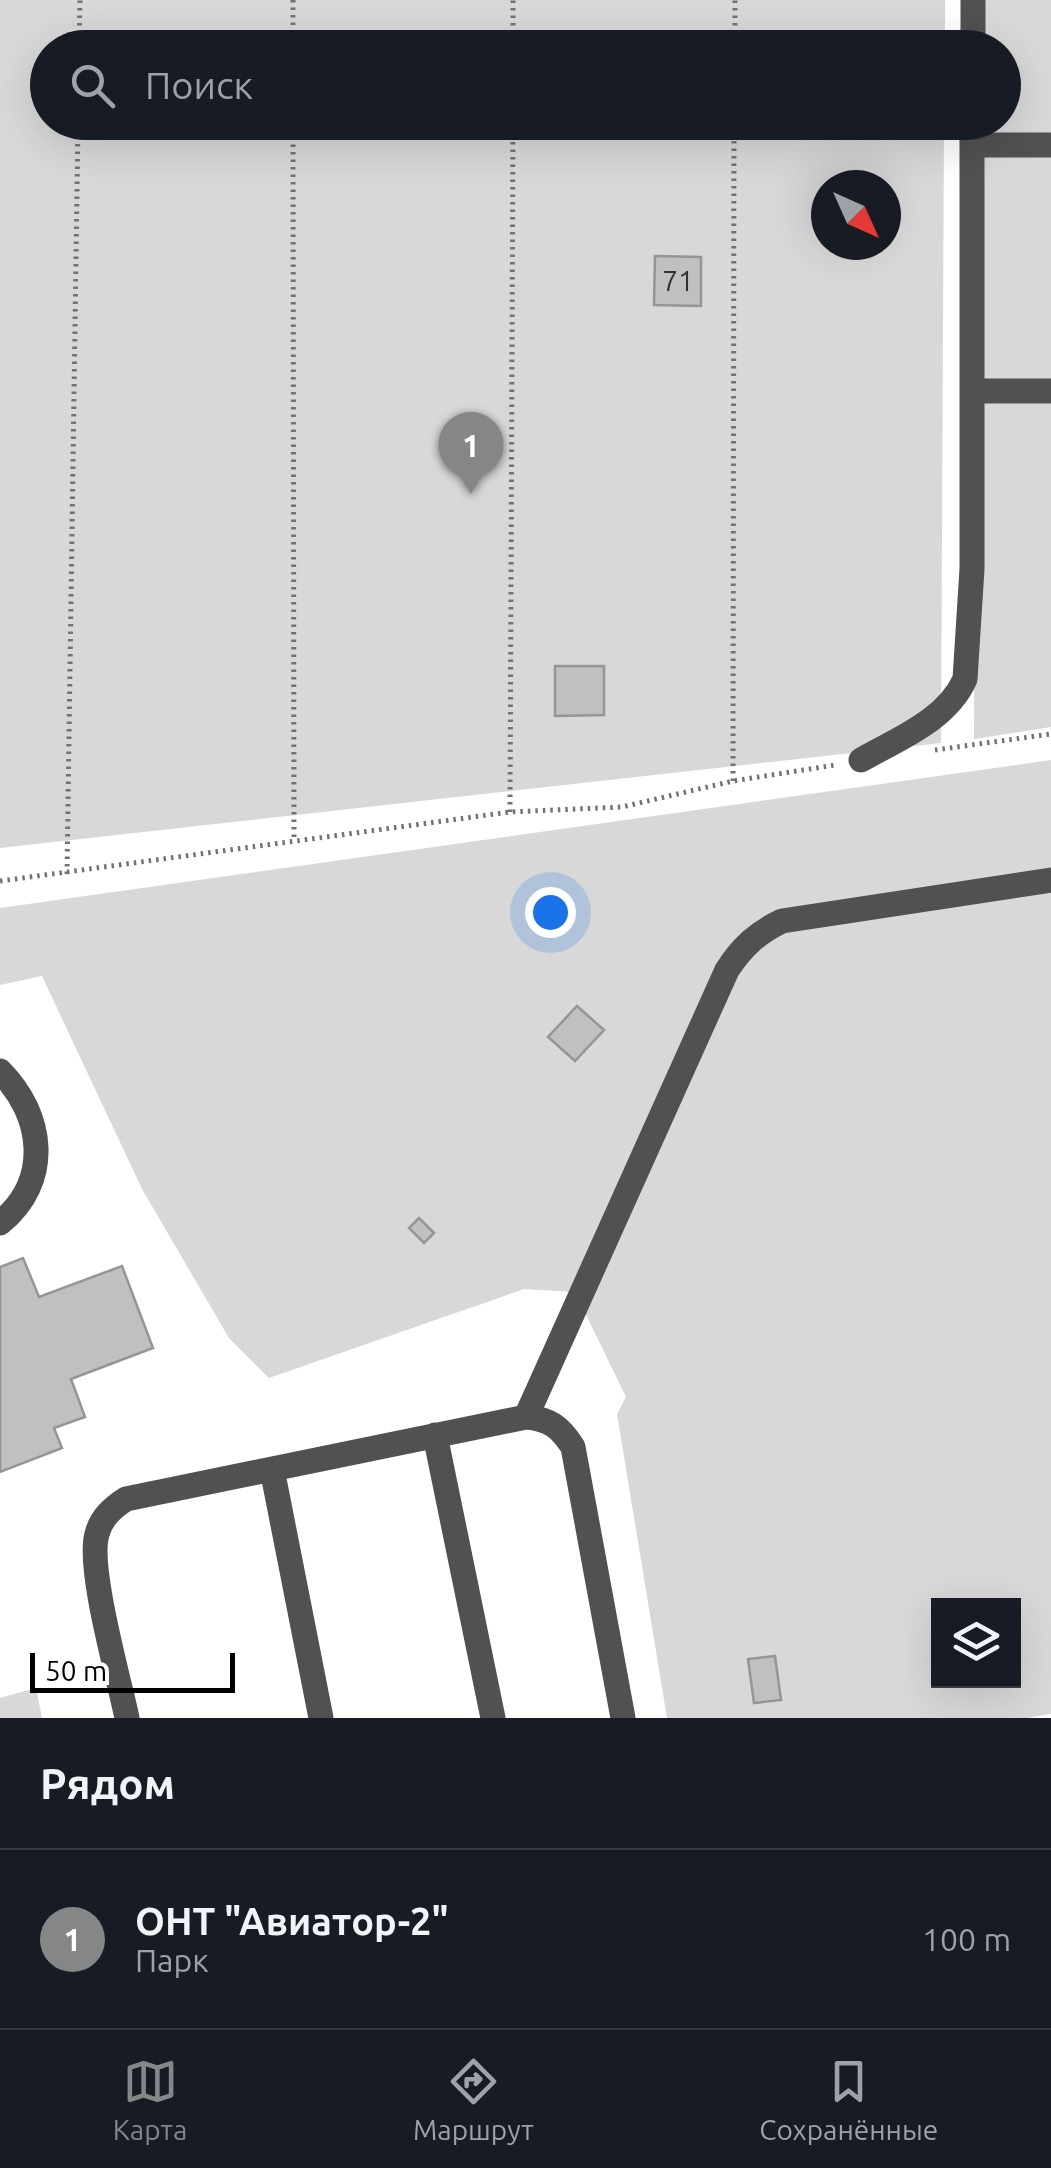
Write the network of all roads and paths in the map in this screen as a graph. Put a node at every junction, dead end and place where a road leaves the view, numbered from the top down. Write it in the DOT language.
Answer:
graph roads {
  1 [pos="80,0"];
  2 [pos="294,0"];
  3 [pos="513,0"];
  4 [pos="735,0"];
  5 [pos="973,0"];
  6 [pos="79,30"];
  7 [pos="294,30"];
  8 [pos="513,30"];
  9 [pos="734,30"];
  10 [pos="973,30"];
  11 [pos="78,140"];
  12 [pos="294,140"];
  13 [pos="513,140"];
  14 [pos="734,140"];
  15 [pos="972,140"];
  16 [pos="1012,140"];
  17 [pos="1051,146"];
  18 [pos="974,391"];
  19 [pos="1051,391"];
  20 [pos="1051,734"];
  21 [pos="918,753"];
  22 [pos="861,760"];
  23 [pos="733,781"];
  24 [pos="510,812"];
  25 [pos="294,842"];
  26 [pos="66,874"];
  27 [pos="1051,880"];
  28 [pos="0,881"];
  29 [pos="0,1071"];
  30 [pos="0,1223"];
  31 [pos="526,1417"];
  32 [pos="435,1435"];
  33 [pos="272,1469"];
  34 [pos="127,1718"];
  35 [pos="321,1718"];
  36 [pos="493,1718"];
  37 [pos="623,1718"];
  1 -- 6 [label="path"];
  2 -- 7 [label="path"];
  3 -- 8 [label="path"];
  4 -- 9 [label="path"];
  5 -- 10 [label="street"];
  11 -- 26 [label="path"];
  12 -- 25 [label="path"];
  13 -- 24 [label="path"];
  14 -- 23 [label="path"];
  15 -- 18 [label="street"];
  16 -- 17 [label="street"];
  18 -- 19 [label="street"];
  18 -- 22 [label="street"];
  20 -- 21 [label="path"];
  22 -- 23 [label="path"];
  23 -- 24 [label="path"];
  24 -- 25 [label="path"];
  25 -- 26 [label="path"];
  26 -- 28 [label="path"];
  27 -- 31 [label="street"];
  29 -- 30 [label="street"];
  31 -- 32 [label="street"];
  31 -- 37 [label="street"];
  32 -- 33 [label="street"];
  32 -- 36 [label="street"];
  33 -- 34 [label="street"];
  33 -- 35 [label="street"];
}
